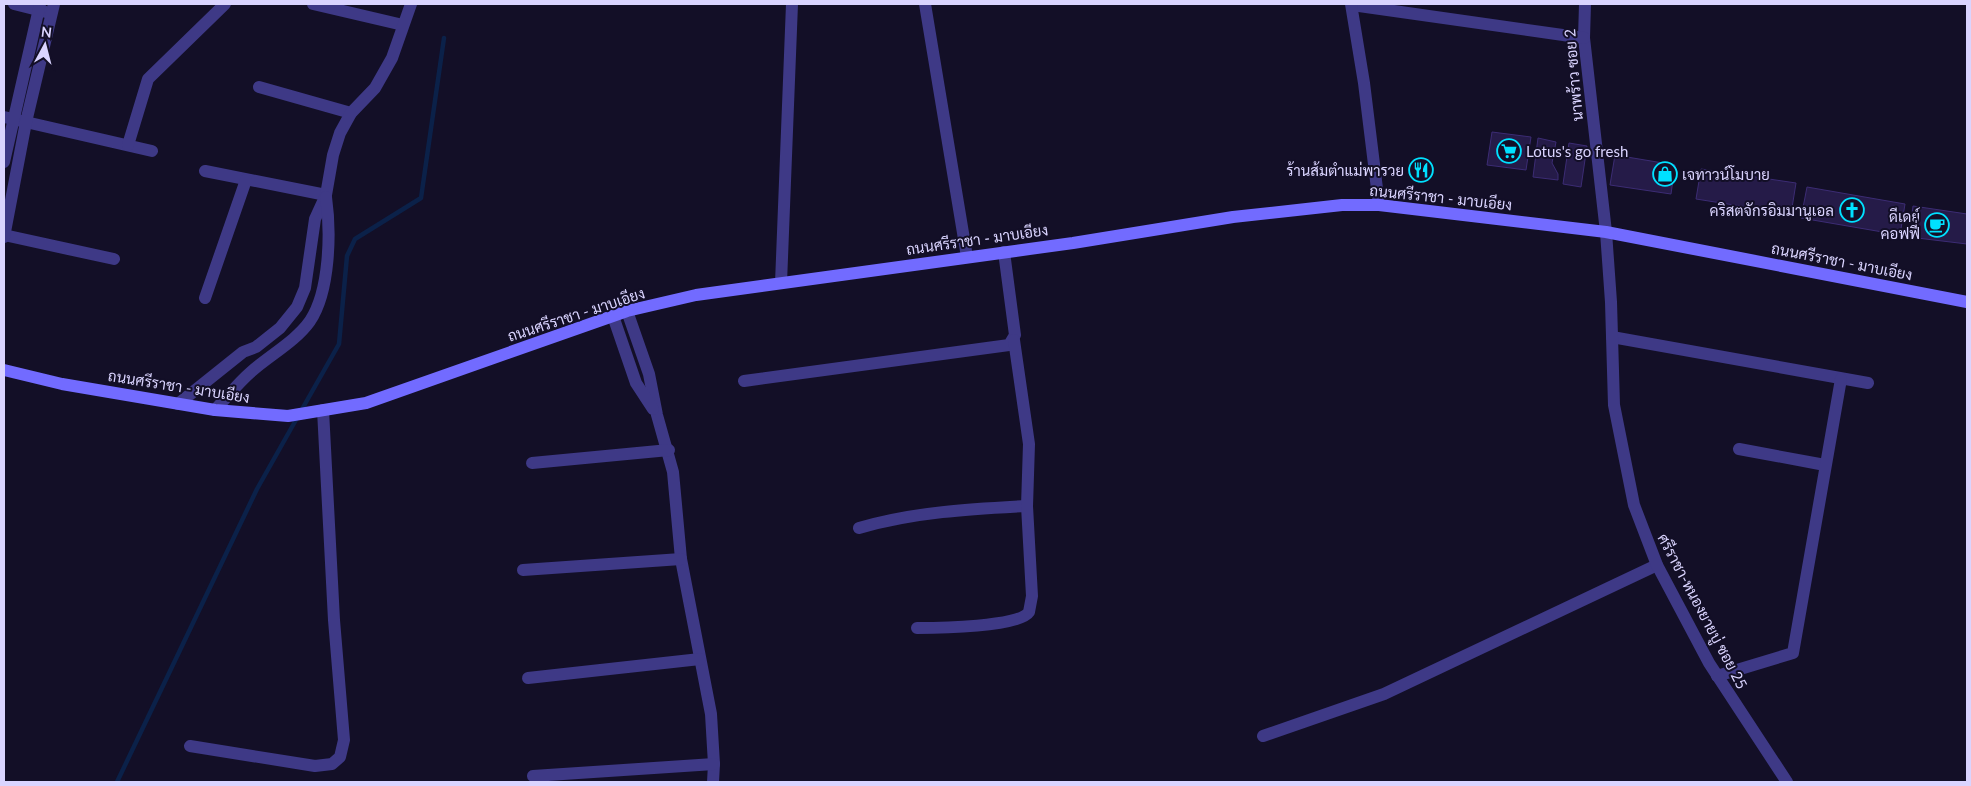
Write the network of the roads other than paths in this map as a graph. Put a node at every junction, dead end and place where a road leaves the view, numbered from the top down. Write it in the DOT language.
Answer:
graph roads {
  1 [pos="14,4"];
  2 [pos="225,4"];
  3 [pos="313,4"];
  4 [pos="411,4"];
  5 [pos="792,4"];
  6 [pos="925,4"];
  7 [pos="1352,4"];
  8 [pos="1585,4"];
  9 [pos="39,7"];
  10 [pos="52,8"];
  11 [pos="404,24"];
  12 [pos="1584,38"];
  13 [pos="259,87"];
  14 [pos="352,113"];
  15 [pos="15,120"];
  16 [pos="128,146"];
  17 [pos="152,151"];
  18 [pos="4,162"];
  19 [pos="205,171"];
  20 [pos="246,180"];
  21 [pos="326,195"];
  22 [pos="1379,204"];
  23 [pos="1606,232"];
  24 [pos="4,236"];
  25 [pos="1004,252"];
  26 [pos="967,257"];
  27 [pos="114,259"];
  28 [pos="781,283"];
  29 [pos="205,298"];
  30 [pos="1967,302"];
  31 [pos="627,311"];
  32 [pos="613,316"];
  33 [pos="1612,337"];
  34 [pos="1014,340"];
  35 [pos="4,370"];
  36 [pos="1841,379"];
  37 [pos="744,381"];
  38 [pos="1868,383"];
  39 [pos="178,404"];
  40 [pos="215,410"];
  41 [pos="323,410"];
  42 [pos="657,416"];
  43 [pos="1739,449"];
  44 [pos="669,450"];
  45 [pos="532,463"];
  46 [pos="1825,465"];
  47 [pos="1027,506"];
  48 [pos="859,528"];
  49 [pos="681,559"];
  50 [pos="1657,565"];
  51 [pos="523,570"];
  52 [pos="917,628"];
  53 [pos="700,659"];
  54 [pos="1717,676"];
  55 [pos="528,678"];
  56 [pos="1263,736"];
  57 [pos="190,746"];
  58 [pos="714,764"];
  59 [pos="533,776"];
  60 [pos="713,782"];
  61 [pos="1786,782"];
  1 -- 9 [label="street"];
  2 -- 16 [label="street"];
  3 -- 11 [label="street"];
  4 -- 11 [label="street"];
  5 -- 28 [label="street"];
  6 -- 26 [label="street"];
  7 -- 12 [label="street"];
  7 -- 22 [label="street"];
  8 -- 12 [label="street, นาพร้าว ซอย 2"];
  9 -- 10 [label="street"];
  9 -- 15 [label="street"];
  10 -- 15 [label="street"];
  11 -- 14 [label="street"];
  12 -- 23 [label="street, นาพร้าว ซอย 2"];
  13 -- 14 [label="street"];
  14 -- 21 [label="street"];
  15 -- 16 [label="street"];
  15 -- 18 [label="street"];
  15 -- 24 [label="street"];
  16 -- 17 [label="street"];
  19 -- 20 [label="street"];
  20 -- 21 [label="street"];
  20 -- 29 [label="street"];
  21 -- 39 [label="street"];
  21 -- 40 [label="street"];
  22 -- 23 [label="main road, ถนนศรีราชา - มาบเอียง"];
  22 -- 25 [label="main road, ถนนศรีราชา - มาบเอียง"];
  23 -- 30 [label="main road, ถนนศรีราชา - มาบเอียง"];
  23 -- 33 [label="street, ศรีราชา-หนองยายบู่ ซอย 25"];
  24 -- 27 [label="street"];
  25 -- 26 [label="main road, ถนนศรีราชา - มาบเอียง"];
  25 -- 34 [label="street"];
  26 -- 28 [label="main road, ถนนศรีราชา - มาบเอียง"];
  28 -- 31 [label="main road, ถนนศรีราชา - มาบเอียง"];
  31 -- 32 [label="main road, ถนนศรีราชา - มาบเอียง"];
  31 -- 42 [label="street"];
  32 -- 41 [label="main road, ถนนศรีราชา - มาบเอียง"];
  32 -- 42 [label="street"];
  33 -- 36 [label="street"];
  33 -- 50 [label="street, ศรีราชา-หนองยายบู่ ซอย 25"];
  34 -- 37 [label="street"];
  34 -- 47 [label="street"];
  35 -- 39 [label="main road, ถนนศรีราชา - มาบเอียง"];
  36 -- 38 [label="street"];
  36 -- 46 [label="street"];
  39 -- 40 [label="main road, ถนนศรีราชา - มาบเอียง"];
  40 -- 41 [label="main road, ถนนศรีราชา - มาบเอียง"];
  41 -- 57 [label="street"];
  42 -- 44 [label="street"];
  43 -- 46 [label="street"];
  44 -- 45 [label="street"];
  44 -- 49 [label="street"];
  46 -- 54 [label="street"];
  47 -- 48 [label="street"];
  47 -- 52 [label="street"];
  49 -- 51 [label="street"];
  49 -- 53 [label="street"];
  50 -- 54 [label="street, ศรีราชา-หนองยายบู่ ซอย 25"];
  50 -- 56 [label="street"];
  53 -- 55 [label="street"];
  53 -- 58 [label="street"];
  54 -- 61 [label="street, ศรีราชา-หนองยายบู่ ซอย 25"];
  58 -- 59 [label="street"];
  58 -- 60 [label="street"];
}
